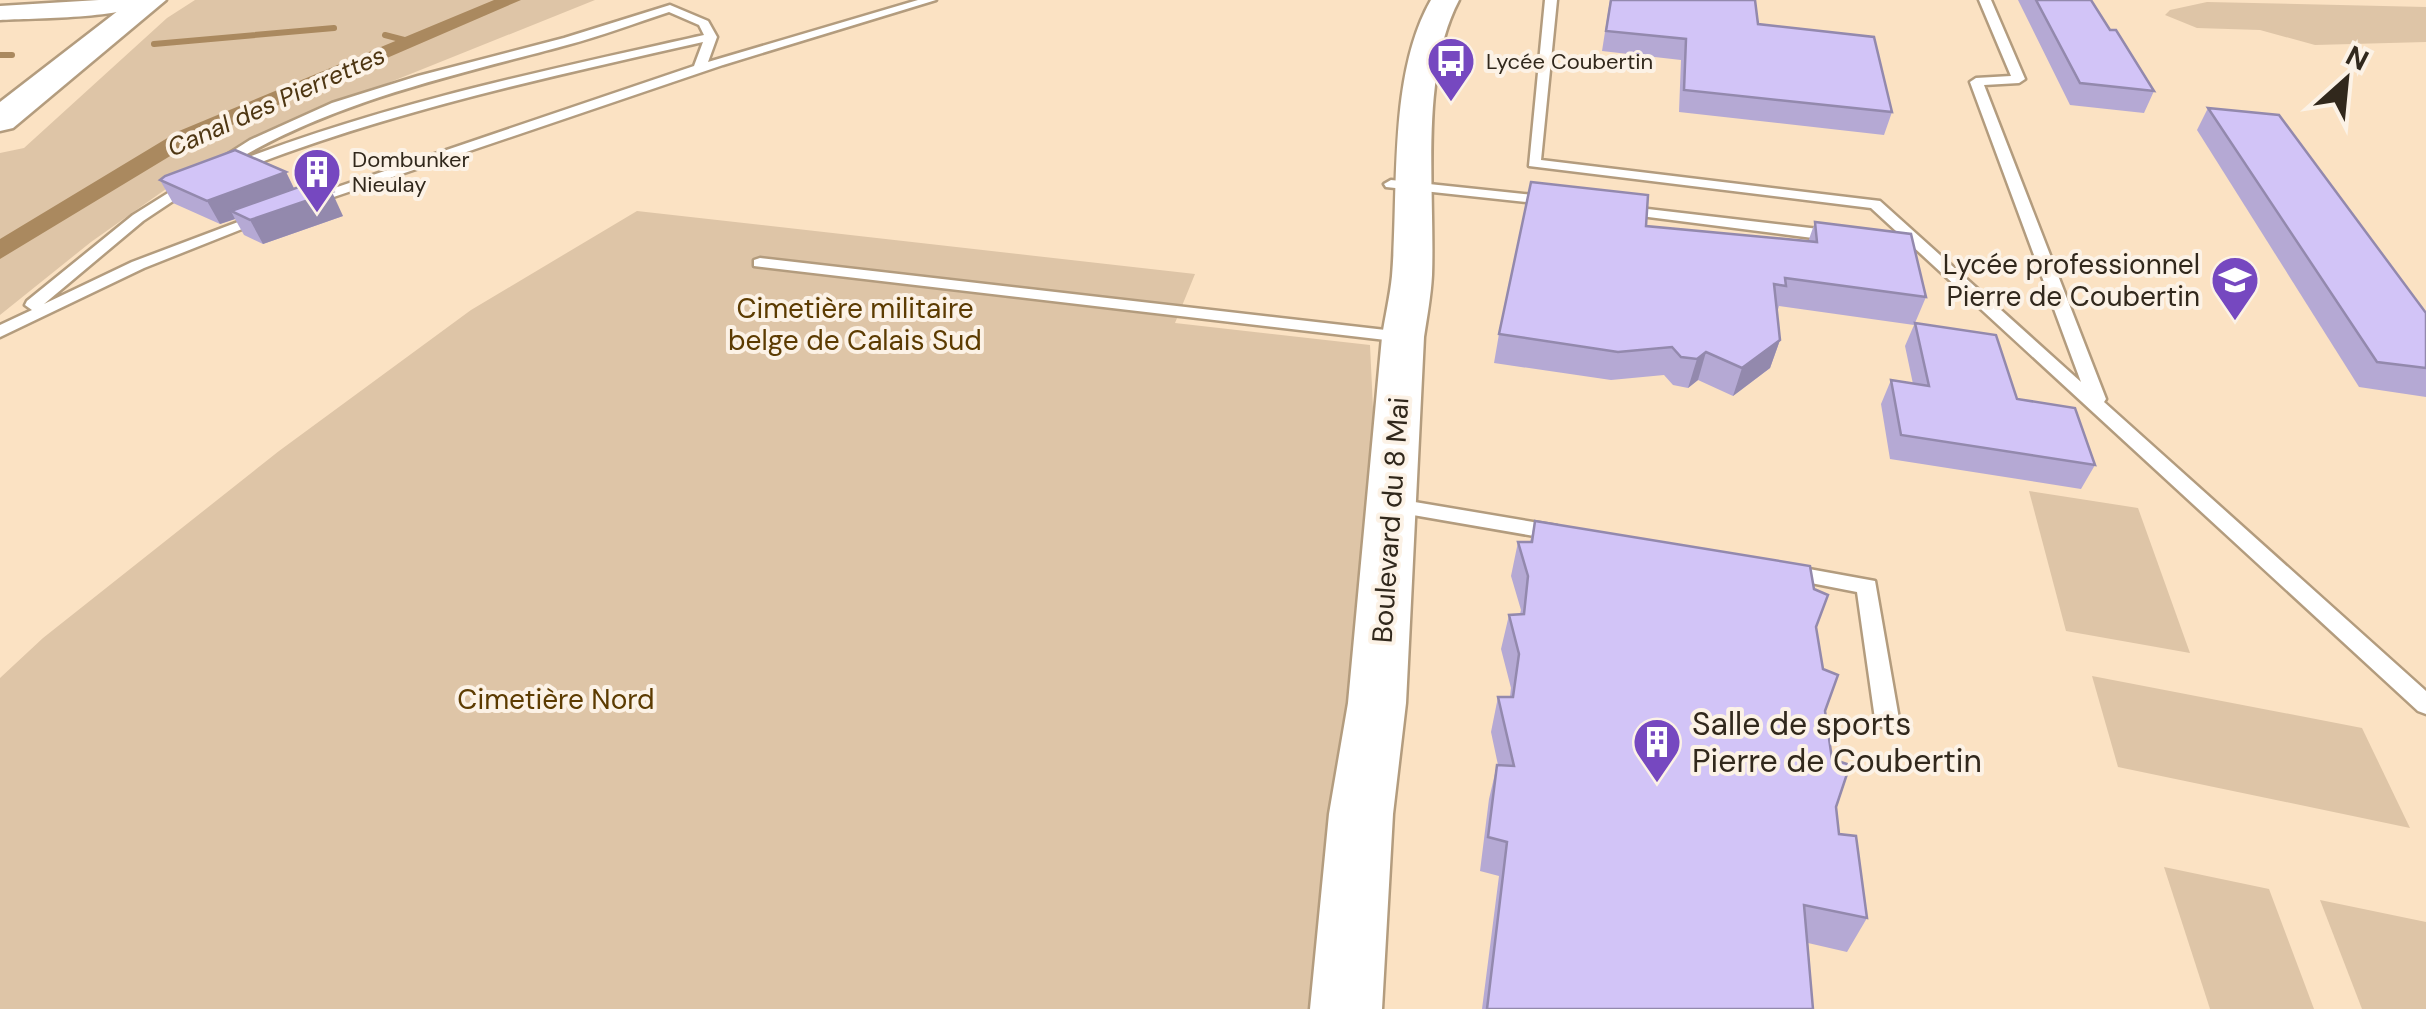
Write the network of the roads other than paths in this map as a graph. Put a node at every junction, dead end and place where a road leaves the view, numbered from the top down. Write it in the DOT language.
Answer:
graph roads {
  1 [pos="151,0"];
  2 [pos="645,0"];
  3 [pos="686,0"];
  4 [pos="930,0"];
  5 [pos="1420,0"];
  6 [pos="1446,0"];
  7 [pos="1551,0"];
  8 [pos="1985,0"];
  9 [pos="670,8"];
  10 [pos="128,12"];
  11 [pos="0,13"];
  12 [pos="711,37"];
  13 [pos="700,69"];
  14 [pos="0,120"];
  15 [pos="1403,185"];
  16 [pos="178,192"];
  17 [pos="1564,202"];
  18 [pos="1604,207"];
  19 [pos="1856,239"];
  20 [pos="760,263"];
  21 [pos="0,332"];
  22 [pos="1403,337"];
  23 [pos="2100,406"];
  24 [pos="1391,504"];
  25 [pos="1582,537"];
  26 [pos="1772,569"];
  27 [pos="1377,703"];
  28 [pos="2426,704"];
  29 [pos="1887,718"];
  30 [pos="1346,1009"];
  31 [pos="1380,1009"];
  1 -- 10 [label="main road"];
  2 -- 9 [label="lane"];
  3 -- 9 [label="lane"];
  4 -- 13 [label="lane"];
  5 -- 15 [label="street, Boulevard du 8 Mai"];
  6 -- 15 [label="street, Boulevard du 8 Mai"];
  7 -- 23 [label="lane"];
  8 -- 23 [label="lane"];
  9 -- 12 [label="lane"];
  9 -- 16 [label="lane"];
  10 -- 11 [label="street"];
  10 -- 14 [label="main road"];
  12 -- 13 [label="lane"];
  12 -- 16 [label="lane"];
  13 -- 21 [label="lane"];
  15 -- 17 [label="lane"];
  15 -- 22 [label="street, Boulevard du 8 Mai"];
  16 -- 21 [label="lane"];
  18 -- 19 [label="lane"];
  20 -- 22 [label="lane"];
  22 -- 24 [label="street, Boulevard du 8 Mai"];
  23 -- 28 [label="lane"];
  24 -- 25 [label="lane"];
  24 -- 27 [label="street, Boulevard du 8 Mai"];
  26 -- 29 [label="lane"];
  27 -- 30 [label="street, Boulevard du 8 Mai"];
  27 -- 31 [label="street, Boulevard du 8 Mai"];
}
